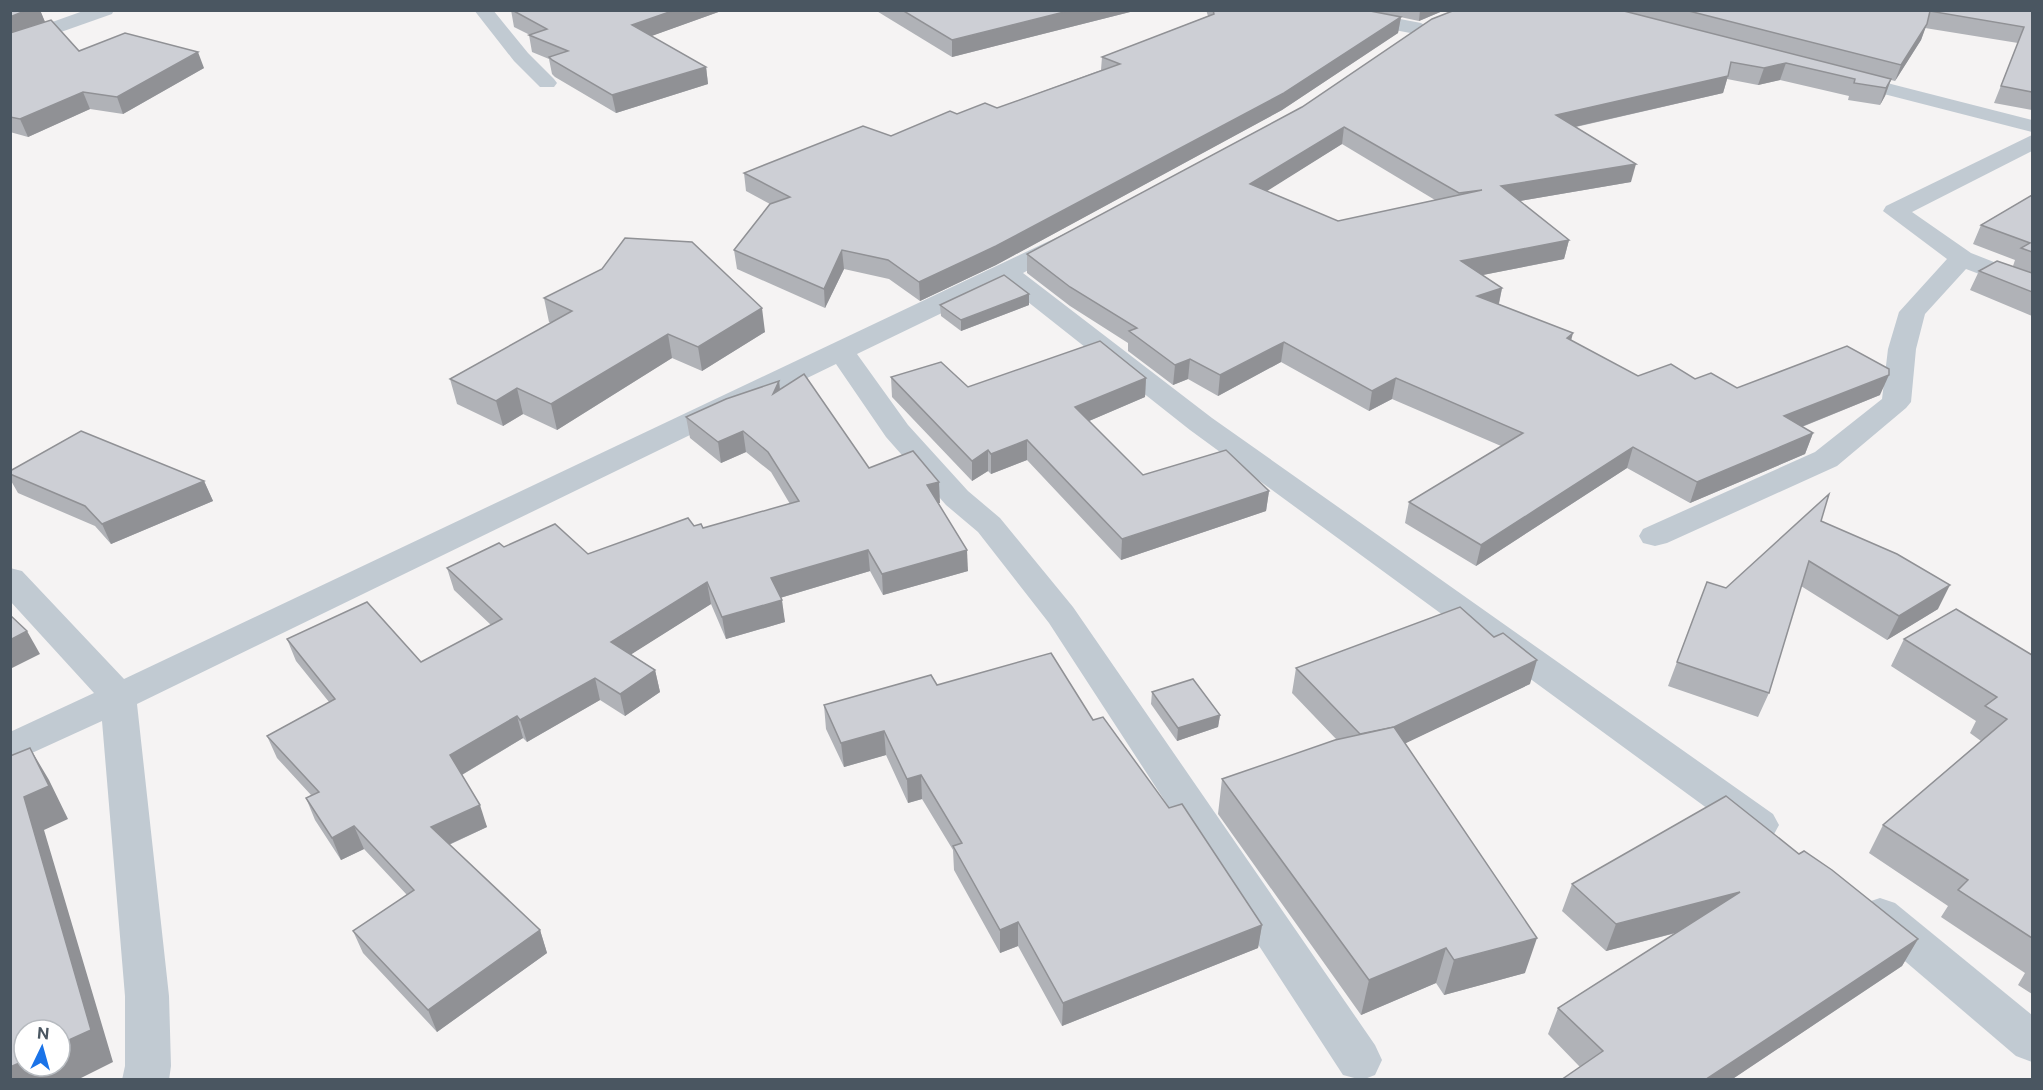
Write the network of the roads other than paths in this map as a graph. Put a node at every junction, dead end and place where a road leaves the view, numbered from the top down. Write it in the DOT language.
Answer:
graph roads {
  1 [pos="105,10"];
  2 [pos="483,10"];
  3 [pos="1320,10"];
  4 [pos="1451,18"];
  5 [pos="1421,29"];
  6 [pos="10,44"];
  7 [pos="1393,48"];
  8 [pos="1826,74"];
  9 [pos="547,83"];
  10 [pos="2032,126"];
  11 [pos="2032,142"];
  12 [pos="1088,228"];
  13 [pos="1962,258"];
  14 [pos="1006,272"];
  15 [pos="2032,286"];
  16 [pos="840,350"];
  17 [pos="1655,536"];
  18 [pos="10,579"];
  19 [pos="118,696"];
  20 [pos="10,749"];
  21 [pos="1784,843"];
  22 [pos="1851,893"];
  23 [pos="2032,1042"];
  24 [pos="1359,1060"];
  25 [pos="145,1080"];
  1 -- 6 [label="street"];
  2 -- 9 [label="street"];
  3 -- 5 [label="street"];
  4 -- 5 [label="street"];
  5 -- 7 [label="street"];
  8 -- 10 [label="street"];
  11 -- 13 [label="street"];
  12 -- 14 [label="street"];
  13 -- 15 [label="street"];
  13 -- 17 [label="street"];
  14 -- 16 [label="street"];
  14 -- 21 [label="street"];
  16 -- 19 [label="street"];
  16 -- 24 [label="street"];
  18 -- 19 [label="street"];
  19 -- 20 [label="street"];
  19 -- 25 [label="street"];
  22 -- 23 [label="street"];
}
